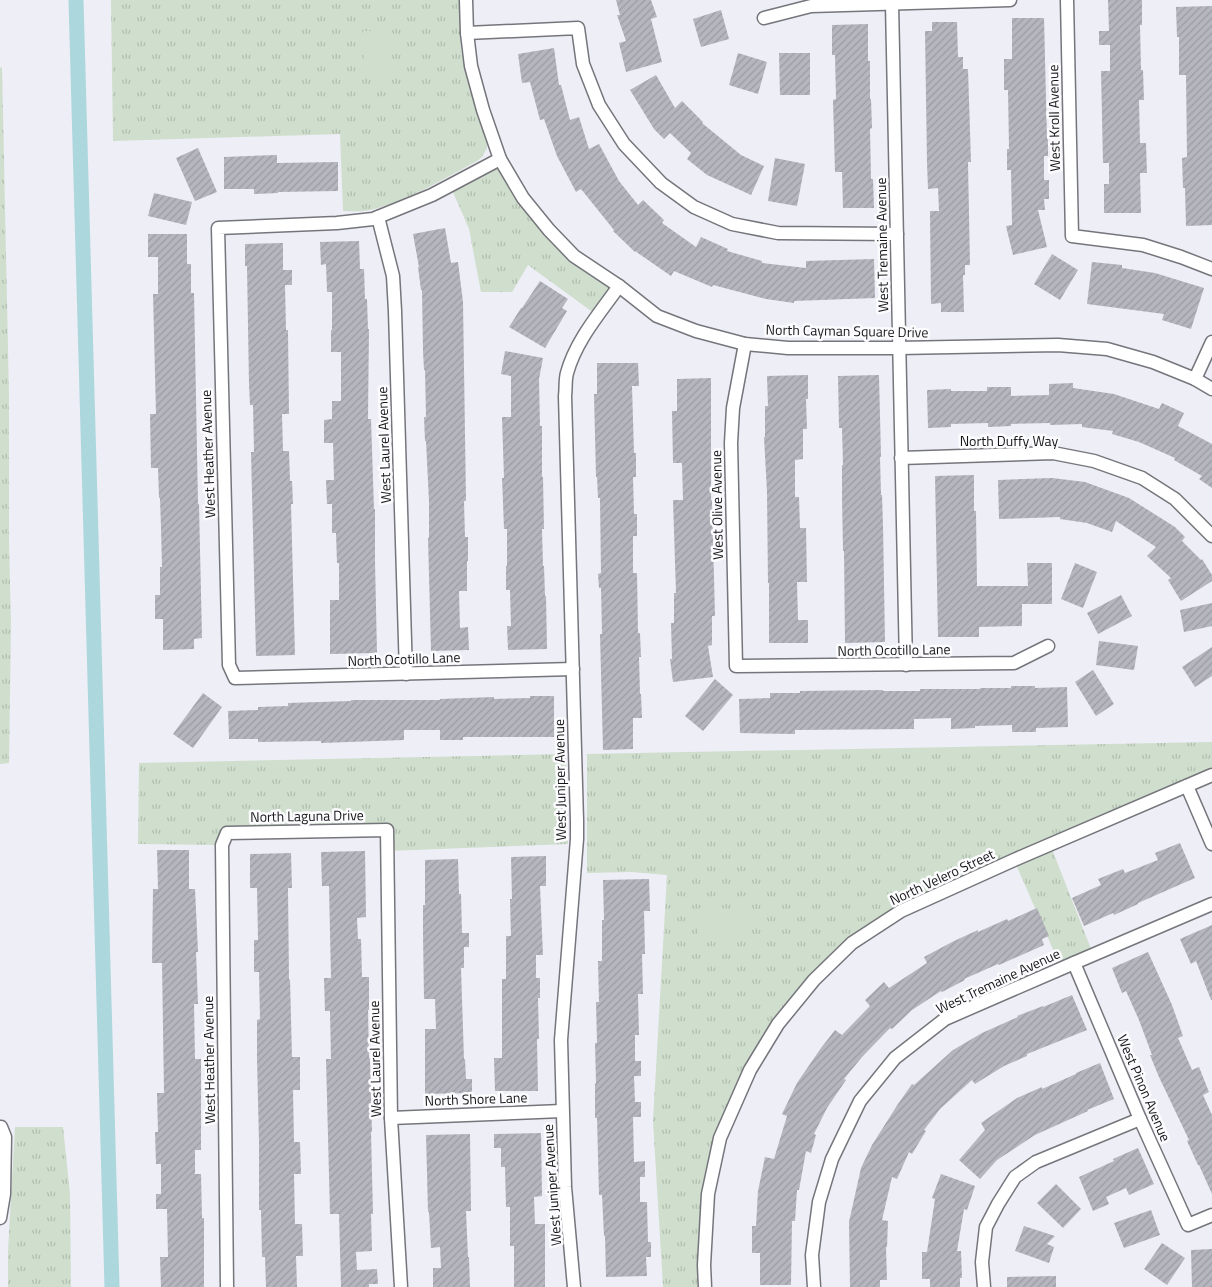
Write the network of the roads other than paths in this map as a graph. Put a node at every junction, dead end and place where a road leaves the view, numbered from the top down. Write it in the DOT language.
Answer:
graph roads {
  1 [pos="466,0"];
  2 [pos="1010,0"];
  3 [pos="1066,0"];
  4 [pos="892,4"];
  5 [pos="764,18"];
  6 [pos="467,33"];
  7 [pos="500,159"];
  8 [pos="378,217"];
  9 [pos="897,234"];
  10 [pos="1212,269"];
  11 [pos="619,286"];
  12 [pos="1212,342"];
  13 [pos="745,344"];
  14 [pos="899,348"];
  15 [pos="1196,380"];
  16 [pos="1212,389"];
  17 [pos="901,458"];
  18 [pos="1212,536"];
  19 [pos="1048,646"];
  20 [pos="906,665"];
  21 [pos="736,666"];
  22 [pos="574,669"];
  23 [pos="406,674"];
  24 [pos="235,678"];
  25 [pos="1212,776"];
  26 [pos="1187,786"];
  27 [pos="387,830"];
  28 [pos="227,833"];
  29 [pos="1212,844"];
  30 [pos="1212,904"];
  31 [pos="1074,962"];
  32 [pos="562,1111"];
  33 [pos="391,1118"];
  34 [pos="1140,1119"];
  35 [pos="1,1127"];
  36 [pos="1212,1215"];
  37 [pos="0,1218"];
  38 [pos="227,1287"];
  39 [pos="401,1287"];
  40 [pos="574,1287"];
  41 [pos="706,1287"];
  42 [pos="814,1287"];
  43 [pos="984,1287"];
  1 -- 6 [label="street, North Cayman Square Drive"];
  2 -- 4 [label="street"];
  3 -- 10 [label="street, West Kroll Avenue"];
  4 -- 5 [label="street"];
  4 -- 9 [label="street, West Tremaine Avenue"];
  6 -- 7 [label="street, North Cayman Square Drive"];
  6 -- 9 [label="street"];
  7 -- 8 [label="street"];
  7 -- 11 [label="street, North Cayman Square Drive"];
  8 -- 23 [label="street, West Laurel Avenue"];
  8 -- 24 [label="street, West Heather Avenue"];
  9 -- 14 [label="street, West Tremaine Avenue"];
  11 -- 13 [label="street, North Cayman Square Drive"];
  11 -- 22 [label="street, West Juniper Avenue"];
  12 -- 15 [label="street"];
  13 -- 14 [label="street, North Cayman Square Drive"];
  13 -- 21 [label="street, West Olive Avenue"];
  14 -- 15 [label="street, North Cayman Square Drive"];
  14 -- 17 [label="street, West Tremaine Avenue"];
  15 -- 16 [label="street, North Cayman Square Drive"];
  17 -- 18 [label="street, North Duffy Way"];
  17 -- 20 [label="street, West Tremaine Avenue"];
  19 -- 20 [label="street, North Ocotillo Lane"];
  20 -- 21 [label="street, North Ocotillo Lane"];
  22 -- 23 [label="street, North Ocotillo Lane"];
  22 -- 32 [label="street, West Juniper Avenue"];
  23 -- 24 [label="street, North Ocotillo Lane"];
  25 -- 26 [label="street, North Velero Street"];
  26 -- 29 [label="street"];
  26 -- 41 [label="street, North Velero Street"];
  27 -- 28 [label="street, North Laguna Drive"];
  27 -- 33 [label="street, West Laurel Avenue"];
  28 -- 38 [label="street, West Heather Avenue"];
  30 -- 31 [label="street, West Tremaine Avenue"];
  31 -- 34 [label="street, West Pinon Avenue"];
  31 -- 42 [label="street, West Tremaine Avenue"];
  32 -- 33 [label="street, North Shore Lane"];
  32 -- 40 [label="street, West Juniper Avenue"];
  33 -- 39 [label="street, West Laurel Avenue"];
  34 -- 36 [label="street, West Pinon Avenue"];
  34 -- 43 [label="street"];
  35 -- 37 [label="street"];
}
